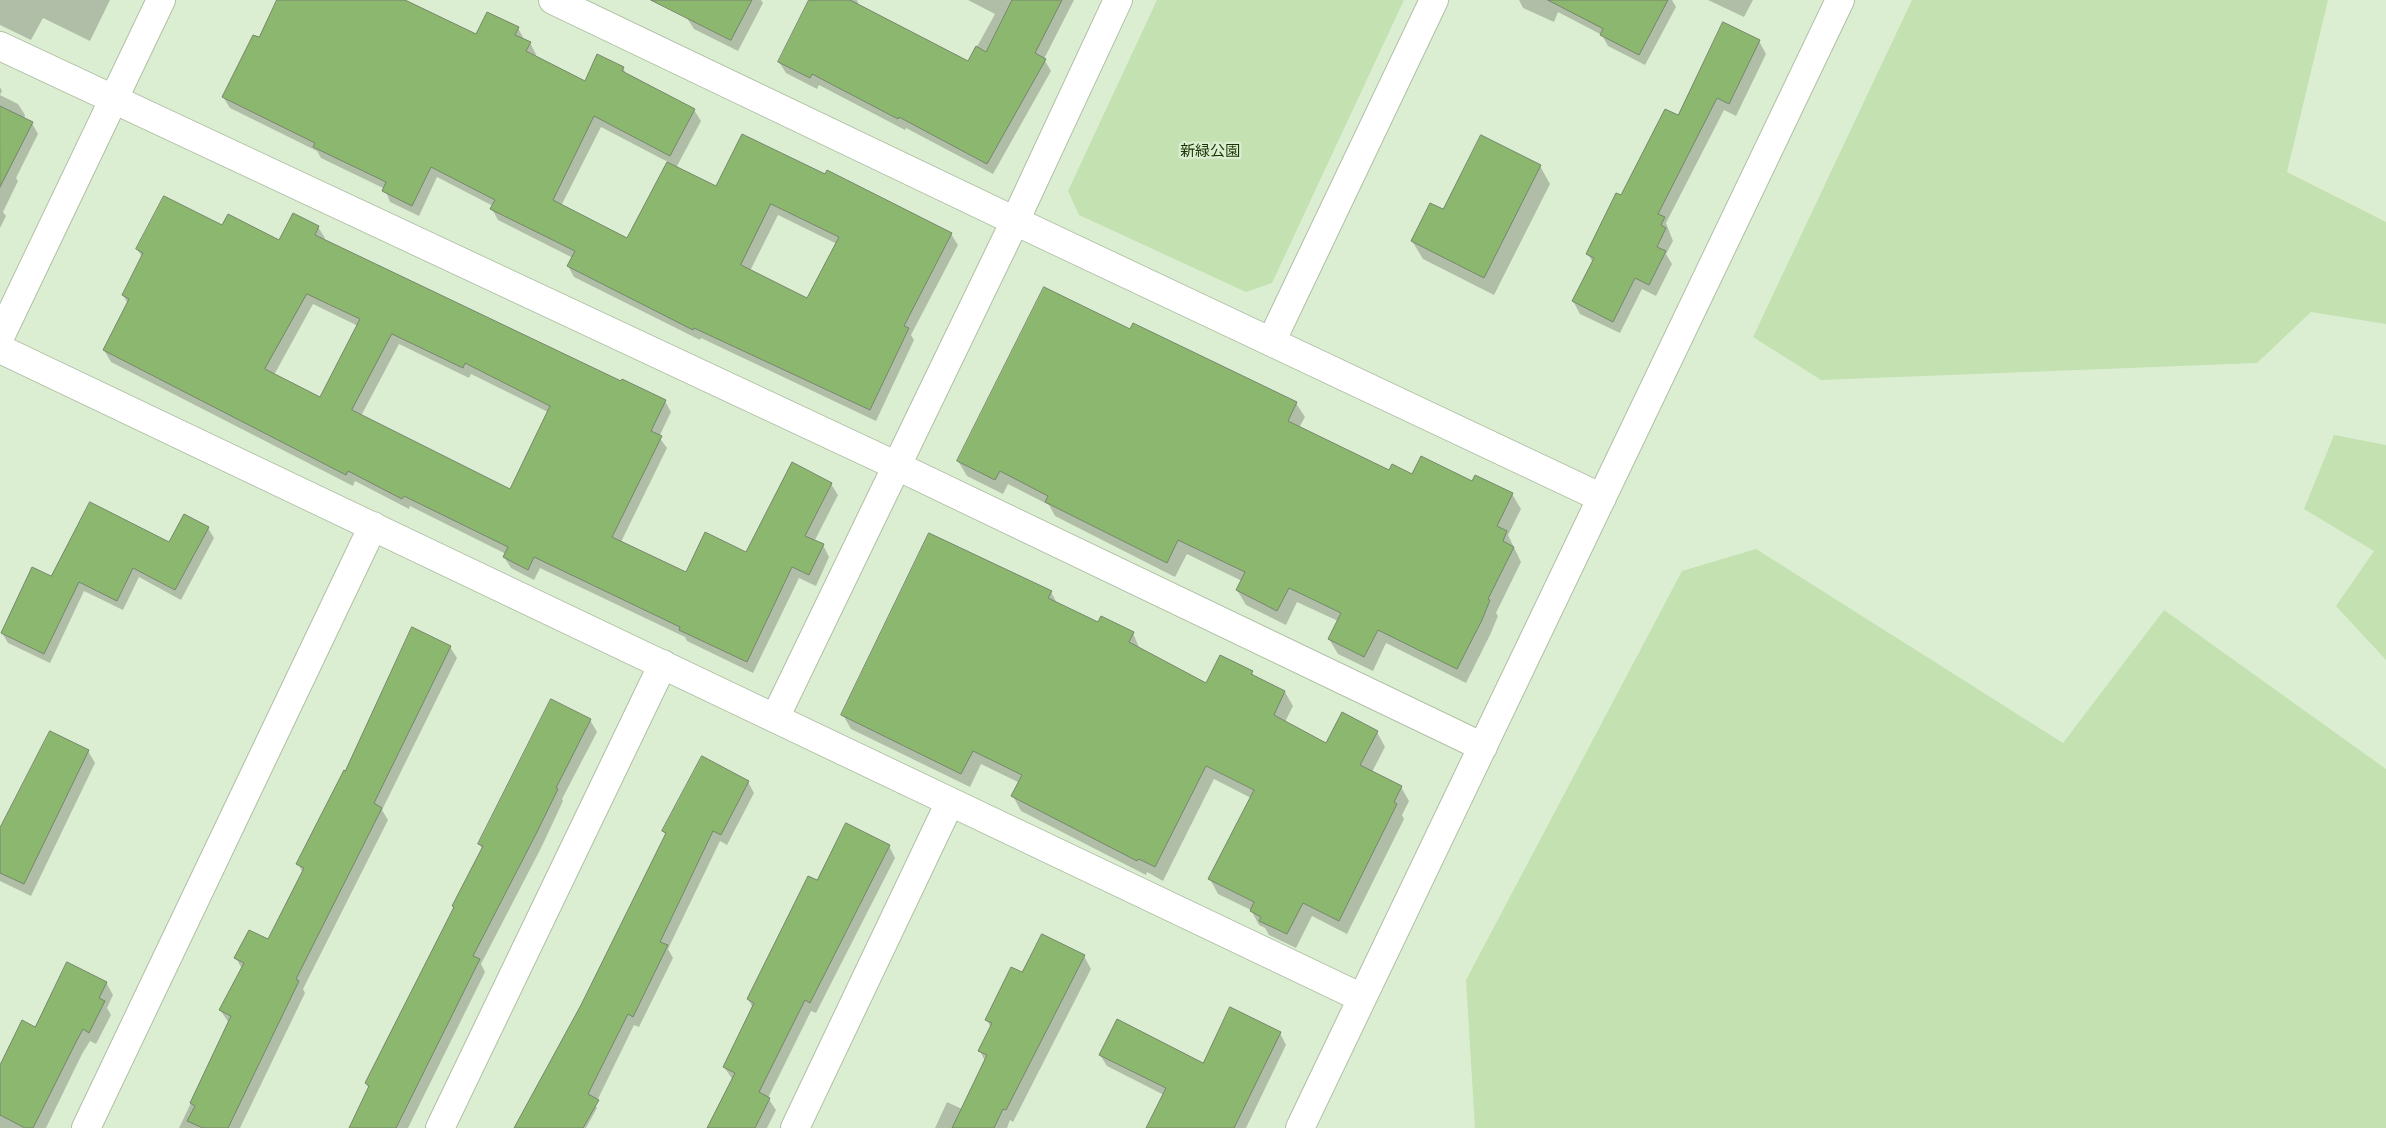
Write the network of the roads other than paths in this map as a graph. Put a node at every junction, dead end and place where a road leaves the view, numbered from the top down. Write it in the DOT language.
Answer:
graph roads {
  1 [pos="161,0"];
  2 [pos="554,0"];
  3 [pos="1118,0"];
  4 [pos="1434,0"];
  5 [pos="1840,0"];
  6 [pos="0,46"];
  7 [pos="114,100"];
  8 [pos="1015,221"];
  9 [pos="0,337"];
  10 [pos="1271,342"];
  11 [pos="0,349"];
  12 [pos="897,466"];
  13 [pos="1602,498"];
  14 [pos="373,526"];
  15 [pos="663,664"];
  16 [pos="775,718"];
  17 [pos="1483,747"];
  18 [pos="950,802"];
  19 [pos="1362,998"];
  20 [pos="86,1128"];
  21 [pos="440,1128"];
  22 [pos="795,1128"];
  23 [pos="1300,1128"];
  1 -- 7 [label="street"];
  2 -- 8 [label="street"];
  3 -- 8 [label="street"];
  4 -- 10 [label="street"];
  5 -- 13 [label="street"];
  6 -- 7 [label="street"];
  7 -- 9 [label="street"];
  7 -- 12 [label="street"];
  8 -- 10 [label="street"];
  8 -- 12 [label="street"];
  10 -- 13 [label="street"];
  11 -- 14 [label="street"];
  12 -- 16 [label="street"];
  12 -- 17 [label="street"];
  13 -- 17 [label="street"];
  14 -- 15 [label="street"];
  14 -- 20 [label="street"];
  15 -- 16 [label="street"];
  15 -- 21 [label="street"];
  16 -- 18 [label="street"];
  17 -- 19 [label="street"];
  18 -- 19 [label="street"];
  18 -- 22 [label="street"];
  19 -- 23 [label="street"];
}
